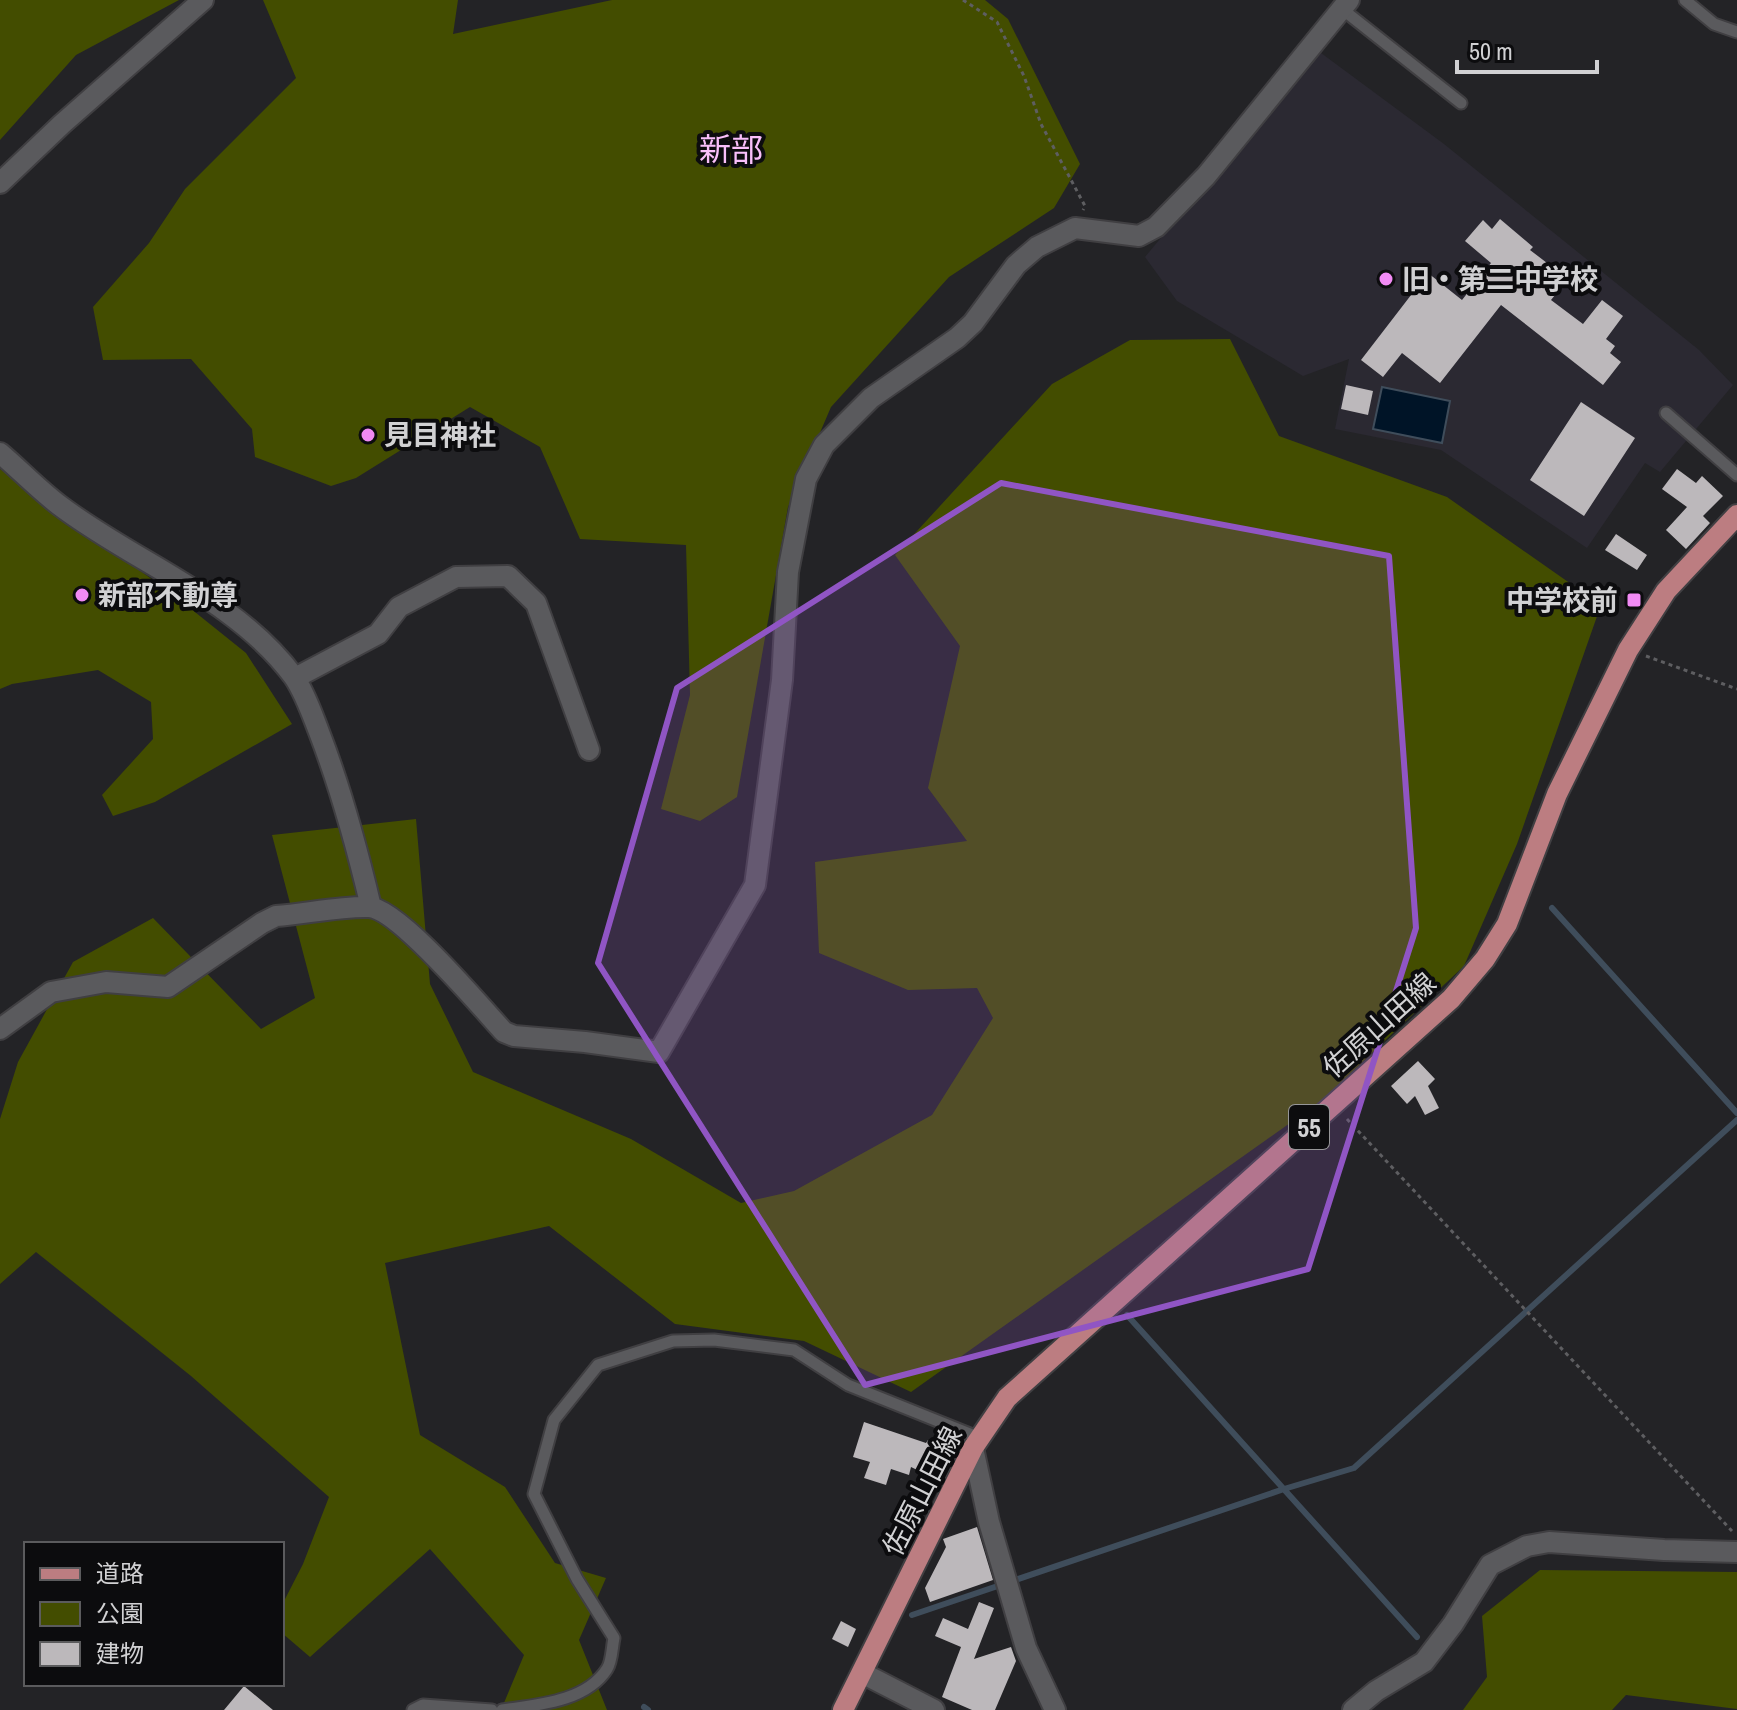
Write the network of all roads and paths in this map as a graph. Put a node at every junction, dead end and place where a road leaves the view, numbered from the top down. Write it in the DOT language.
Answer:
graph roads {
  1 [pos="203,0"];
  2 [pos="963,0"];
  3 [pos="1685,0"];
  4 [pos="1346,4"];
  5 [pos="1737,32"];
  6 [pos="1461,103"];
  7 [pos="0,183"];
  8 [pos="1075,228"];
  9 [pos="1666,413"];
  10 [pos="0,453"];
  11 [pos="1737,475"];
  12 [pos="1737,515"];
  13 [pos="1628,650"];
  14 [pos="295,678"];
  15 [pos="1737,689"];
  16 [pos="589,750"];
  17 [pos="371,907"];
  18 [pos="0,1029"];
  19 [pos="1333,1105"];
  20 [pos="976,1443"];
  21 [pos="1737,1536"];
  22 [pos="1737,1552"];
  23 [pos="862,1673"];
  24 [pos="1052,1708"];
  25 [pos="413,1710"];
  26 [pos="492,1710"];
  27 [pos="502,1710"];
  28 [pos="843,1710"];
  29 [pos="934,1710"];
  30 [pos="1353,1710"];
  1 -- 7 [label="street"];
  2 -- 8 [label="path"];
  3 -- 5 [label="lane"];
  4 -- 6 [label="lane"];
  4 -- 8 [label="street"];
  8 -- 17 [label="street"];
  9 -- 11 [label="lane"];
  10 -- 14 [label="street"];
  12 -- 13 [label="main road, 佐原山田線 / 55"];
  13 -- 15 [label="path"];
  13 -- 19 [label="main road, 佐原山田線 / 55"];
  14 -- 16 [label="street"];
  14 -- 17 [label="street"];
  17 -- 18 [label="street"];
  19 -- 20 [label="main road, 佐原山田線 / 55"];
  19 -- 21 [label="path"];
  20 -- 23 [label="main road, 佐原山田線 / 55"];
  20 -- 24 [label="street"];
  20 -- 27 [label="lane"];
  22 -- 30 [label="street"];
  23 -- 28 [label="main road, 佐原山田線 / 55"];
  23 -- 29 [label="street"];
  25 -- 26 [label="lane"];
}
